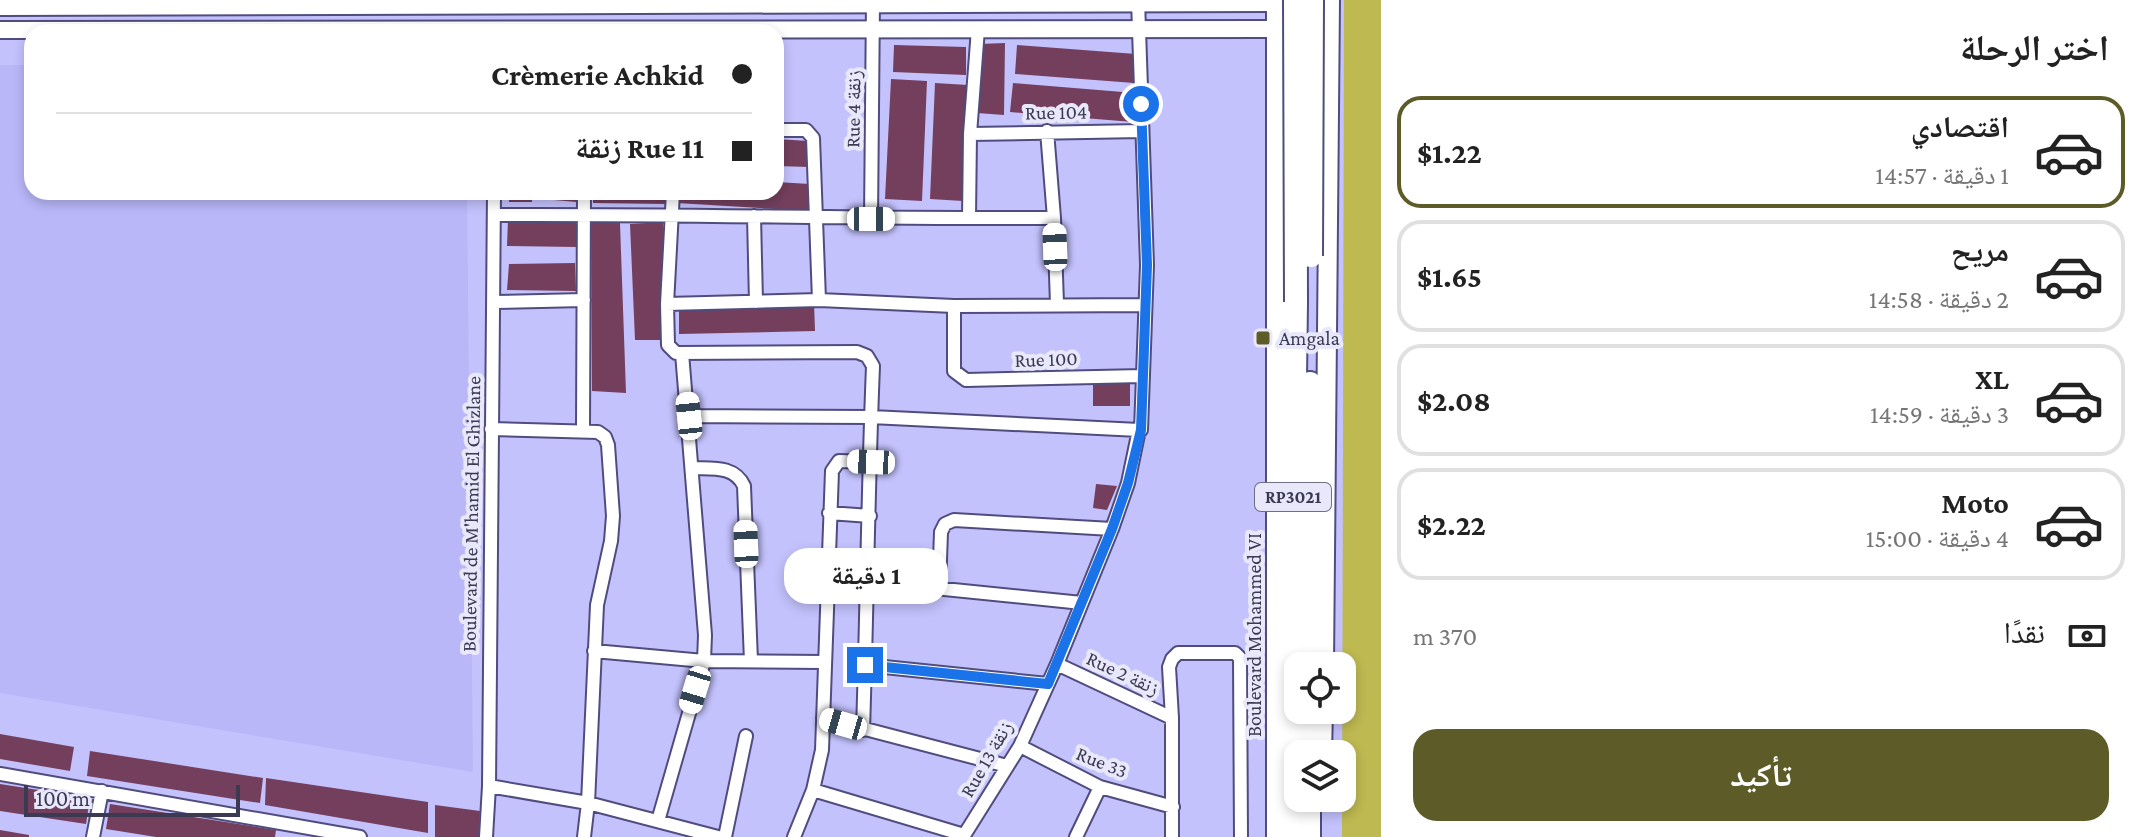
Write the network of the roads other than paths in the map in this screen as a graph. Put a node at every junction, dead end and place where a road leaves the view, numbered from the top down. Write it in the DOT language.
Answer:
graph roads {
  1 [pos="1282,1"];
  2 [pos="1324,1"];
  3 [pos="873,2"];
  4 [pos="1064,2"];
  5 [pos="1138,2"];
  6 [pos="528,3"];
  7 [pos="702,3"];
  8 [pos="193,4"];
  9 [pos="376,4"];
  10 [pos="298,6"];
  11 [pos="492,6"];
  12 [pos="0,7"];
  13 [pos="298,24"];
  14 [pos="492,24"];
  15 [pos="784,29"];
  16 [pos="874,29"];
  17 [pos="978,29"];
  18 [pos="1275,29"];
  19 [pos="0,30"];
  20 [pos="24,30"];
  21 [pos="1139,30"];
  22 [pos="1330,30"];
  23 [pos="784,130"];
  24 [pos="1047,131"];
  25 [pos="1142,131"];
  26 [pos="970,134"];
  27 [pos="494,200"];
  28 [pos="584,200"];
  29 [pos="673,200"];
  30 [pos="673,213"];
  31 [pos="584,214"];
  32 [pos="494,215"];
  33 [pos="754,216"];
  34 [pos="816,218"];
  35 [pos="969,218"];
  36 [pos="1054,218"];
  37 [pos="871,219"];
  38 [pos="584,300"];
  39 [pos="819,300"];
  40 [pos="494,302"];
  41 [pos="756,302"];
  42 [pos="1304,302"];
  43 [pos="667,304"];
  44 [pos="1057,304"];
  45 [pos="1144,305"];
  46 [pos="954,306"];
  47 [pos="682,353"];
  48 [pos="1142,376"];
  49 [pos="689,416"];
  50 [pos="871,417"];
  51 [pos="491,429"];
  52 [pos="1139,430"];
  53 [pos="583,431"];
  54 [pos="871,462"];
  55 [pos="692,468"];
  56 [pos="829,513"];
  57 [pos="870,516"];
  58 [pos="1112,529"];
  59 [pos="865,581"];
  60 [pos="939,588"];
  61 [pos="1082,603"];
  62 [pos="594,651"];
  63 [pos="1308,652"];
  64 [pos="1324,652"];
  65 [pos="704,661"];
  66 [pos="751,661"];
  67 [pos="824,662"];
  68 [pos="1057,664"];
  69 [pos="865,665"];
  70 [pos="1048,684"];
  71 [pos="823,718"];
  72 [pos="1172,718"];
  73 [pos="863,730"];
  74 [pos="746,736"];
  75 [pos="1020,746"];
  76 [pos="1007,766"];
  77 [pos="0,774"];
  78 [pos="489,786"];
  79 [pos="1100,787"];
  80 [pos="813,790"];
  81 [pos="102,791"];
  82 [pos="588,803"];
  83 [pos="1173,807"];
  84 [pos="1306,812"];
  85 [pos="1313,812"];
  86 [pos="658,821"];
  87 [pos="673,831"];
  88 [pos="289,832"];
  89 [pos="1302,835"];
  90 [pos="963,836"];
  91 [pos="93,837"];
  92 [pos="360,837"];
  93 [pos="486,837"];
  94 [pos="584,837"];
  95 [pos="718,837"];
  96 [pos="725,837"];
  97 [pos="794,837"];
  98 [pos="1076,837"];
  99 [pos="1172,837"];
  100 [pos="1241,837"];
  101 [pos="1276,837"];
  1 -- 2 [label="street"];
  1 -- 5 [label="street"];
  1 -- 18 [label="main road, Boulevard Mohammed VI"];
  1 -- 42 [label="highway, RP3021, bridge"];
  2 -- 22 [label="main road"];
  2 -- 42 [label="highway, RP3021, bridge"];
  3 -- 4 [label="street"];
  3 -- 7 [label="street"];
  3 -- 16 [label="street, Rue 4 زنقة"];
  4 -- 5 [label="street"];
  5 -- 21 [label="street, Rue 13 زنقة"];
  6 -- 7 [label="street"];
  6 -- 11 [label="street"];
  8 -- 10 [label="street"];
  8 -- 12 [label="street"];
  9 -- 10 [label="street"];
  9 -- 11 [label="street"];
  10 -- 13 [label="street"];
  11 -- 14 [label="street"];
  15 -- 16 [label="street"];
  16 -- 17 [label="street"];
  16 -- 37 [label="street, Rue 4 زنقة"];
  17 -- 21 [label="street"];
  17 -- 26 [label="street"];
  18 -- 21 [label="street"];
  18 -- 22 [label="street"];
  18 -- 101 [label="main road, Boulevard Mohammed VI"];
  19 -- 20 [label="street"];
  21 -- 25 [label="street, Rue 13 زنقة"];
  22 -- 64 [label="main road"];
  23 -- 34 [label="street"];
  24 -- 25 [label="street, Rue 104"];
  24 -- 26 [label="street, Rue 104"];
  24 -- 36 [label="street"];
  25 -- 45 [label="street, Rue 13 زنقة"];
  26 -- 35 [label="street"];
  27 -- 32 [label="street, Boulevard de M'hamid El Ghizlane"];
  28 -- 31 [label="street"];
  29 -- 30 [label="street"];
  30 -- 31 [label="street"];
  30 -- 33 [label="street"];
  30 -- 43 [label="street"];
  31 -- 32 [label="street"];
  31 -- 38 [label="street"];
  32 -- 40 [label="street, Boulevard de M'hamid El Ghizlane"];
  33 -- 34 [label="street"];
  33 -- 41 [label="street"];
  34 -- 37 [label="street"];
  34 -- 39 [label="street"];
  35 -- 36 [label="street"];
  35 -- 37 [label="street"];
  36 -- 44 [label="street"];
  38 -- 40 [label="street"];
  38 -- 53 [label="street"];
  39 -- 41 [label="street"];
  39 -- 46 [label="street"];
  40 -- 51 [label="street, Boulevard de M'hamid El Ghizlane"];
  41 -- 43 [label="street"];
  42 -- 63 [label="highway, RP3021"];
  42 -- 89 [label="highway, RP3021"];
  43 -- 47 [label="street"];
  44 -- 45 [label="street"];
  44 -- 46 [label="street"];
  45 -- 48 [label="street, Rue 13 زنقة"];
  46 -- 48 [label="street, Rue 100"];
  47 -- 49 [label="street"];
  47 -- 50 [label="street"];
  48 -- 52 [label="street, Rue 13 زنقة"];
  49 -- 50 [label="street"];
  49 -- 55 [label="street"];
  50 -- 52 [label="street"];
  50 -- 54 [label="street"];
  51 -- 53 [label="street"];
  51 -- 78 [label="street, Boulevard de M'hamid El Ghizlane"];
  52 -- 58 [label="street, Rue 13 زنقة"];
  53 -- 62 [label="street"];
  54 -- 56 [label="street"];
  54 -- 57 [label="street"];
  55 -- 65 [label="street"];
  55 -- 66 [label="street"];
  56 -- 57 [label="street"];
  56 -- 67 [label="street"];
  57 -- 59 [label="street"];
  58 -- 60 [label="street"];
  58 -- 61 [label="street, Rue 13 زنقة"];
  59 -- 60 [label="street"];
  59 -- 69 [label="street"];
  60 -- 61 [label="street"];
  61 -- 68 [label="street, Rue 13 زنقة"];
  62 -- 65 [label="street"];
  62 -- 82 [label="street"];
  65 -- 66 [label="street"];
  65 -- 86 [label="street"];
  66 -- 67 [label="street"];
  67 -- 71 [label="street"];
  68 -- 70 [label="street, Rue 13 زنقة"];
  68 -- 72 [label="street, Rue 2 زنقة"];
  69 -- 70 [label="street"];
  69 -- 73 [label="street"];
  70 -- 75 [label="street, Rue 13 زنقة"];
  71 -- 73 [label="street"];
  71 -- 80 [label="street"];
  72 -- 83 [label="street"];
  72 -- 100 [label="street"];
  73 -- 76 [label="street"];
  74 -- 96 [label="street"];
  75 -- 76 [label="street, Rue 13 زنقة"];
  75 -- 79 [label="street, Rue 33"];
  76 -- 90 [label="street, Rue 13 زنقة"];
  77 -- 81 [label="street"];
  78 -- 82 [label="street"];
  78 -- 93 [label="street, Boulevard de M'hamid El Ghizlane"];
  79 -- 83 [label="street, Rue 33"];
  79 -- 98 [label="street"];
  80 -- 90 [label="street"];
  80 -- 97 [label="street"];
  81 -- 88 [label="street"];
  81 -- 91 [label="street"];
  82 -- 86 [label="street"];
  82 -- 94 [label="street"];
  83 -- 99 [label="street"];
  84 -- 89 [label="highway"];
  85 -- 89 [label="main road"];
  86 -- 87 [label="street"];
  87 -- 95 [label="street"];
  88 -- 92 [label="street"];
}
